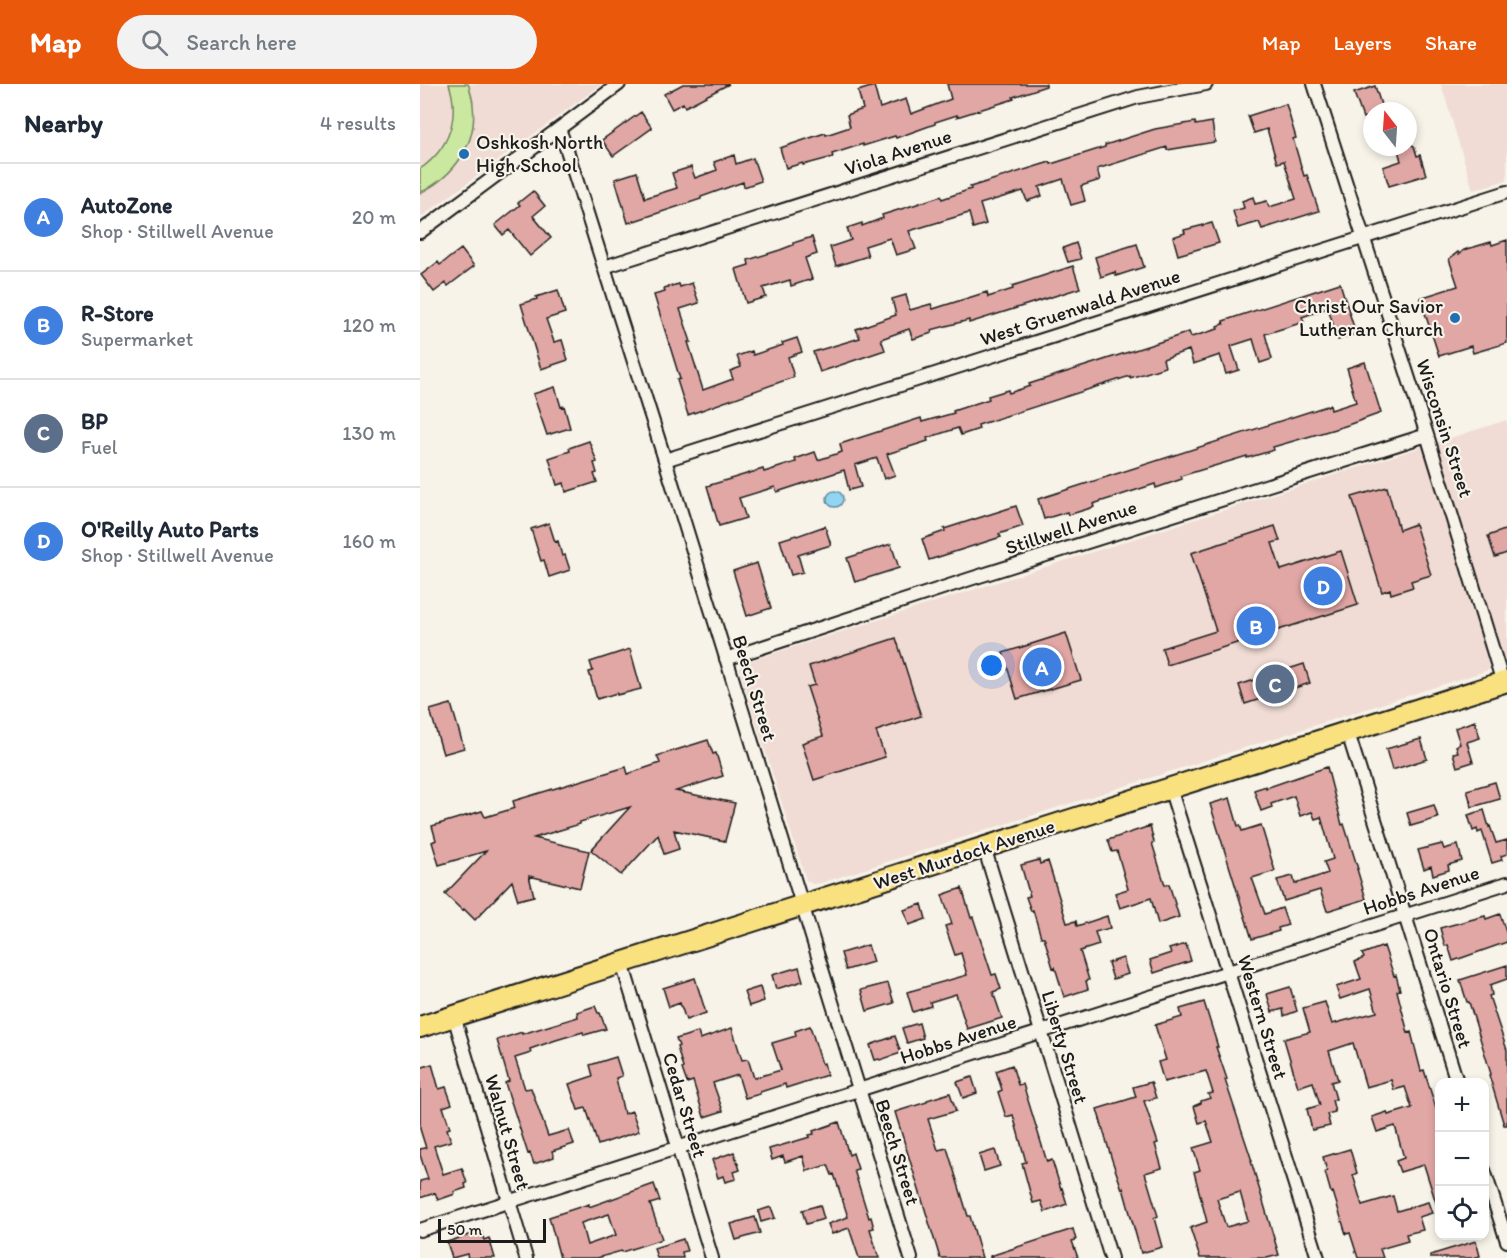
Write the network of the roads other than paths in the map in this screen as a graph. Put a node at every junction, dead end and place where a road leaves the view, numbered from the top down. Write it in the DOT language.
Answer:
graph roads {
  1 [pos="619,84"];
  2 [pos="1206,84"];
  3 [pos="1314,84"];
  4 [pos="559,129"];
  5 [pos="1507,192"];
  6 [pos="420,232"];
  7 [pos="1363,237"];
  8 [pos="604,267"];
  9 [pos="1427,435"];
  10 [pos="665,460"];
  11 [pos="726,659"];
  12 [pos="1505,682"];
  13 [pos="1348,733"];
  14 [pos="1170,788"];
  15 [pos="984,847"];
  16 [pos="1507,883"];
  17 [pos="802,905"];
  18 [pos="1405,915"];
  19 [pos="622,963"];
  20 [pos="1228,972"];
  21 [pos="454,1016"];
  22 [pos="420,1027"];
  23 [pos="1040,1033"];
  24 [pos="1455,1078"];
  25 [pos="859,1091"];
  26 [pos="678,1148"];
  27 [pos="1489,1183"];
  28 [pos="508,1202"];
  29 [pos="420,1230"];
  30 [pos="1507,1241"];
  31 [pos="526,1258"];
  32 [pos="712,1258"];
  33 [pos="911,1258"];
  34 [pos="1111,1258"];
  35 [pos="1318,1258"];
  1 -- 4 [label="street"];
  2 -- 8 [label="street, Viola Avenue"];
  3 -- 7 [label="street, Wisconsin Street"];
  4 -- 6 [label="street"];
  4 -- 8 [label="street, Beech Street"];
  5 -- 7 [label="street, West Gruenwald Avenue"];
  7 -- 9 [label="street, Wisconsin Street"];
  7 -- 10 [label="street, West Gruenwald Avenue"];
  8 -- 10 [label="street, Beech Street"];
  9 -- 11 [label="street, Stillwell Avenue"];
  9 -- 12 [label="street, Wisconsin Street"];
  10 -- 11 [label="street, Beech Street"];
  11 -- 17 [label="street, Beech Street"];
  12 -- 13 [label="main road, West Murdock Avenue"];
  13 -- 14 [label="main road, West Murdock Avenue"];
  13 -- 18 [label="street, Ontario Street"];
  14 -- 15 [label="main road, West Murdock Avenue"];
  14 -- 20 [label="street, Western Street"];
  15 -- 17 [label="main road, West Murdock Avenue"];
  15 -- 23 [label="street, Liberty Street"];
  16 -- 18 [label="street, Hobbs Avenue"];
  17 -- 19 [label="main road, West Murdock Avenue"];
  17 -- 25 [label="street, Beech Street"];
  18 -- 20 [label="street, Hobbs Avenue"];
  18 -- 24 [label="street, Ontario Street"];
  19 -- 21 [label="main road, West Murdock Avenue"];
  19 -- 26 [label="street, Cedar Street"];
  20 -- 23 [label="street, Hobbs Avenue"];
  20 -- 35 [label="street, Western Street"];
  21 -- 22 [label="main road, West Murdock Avenue"];
  21 -- 28 [label="street, Walnut Street"];
  23 -- 25 [label="street, Hobbs Avenue"];
  23 -- 34 [label="street, Liberty Street"];
  25 -- 26 [label="street, Hobbs Avenue"];
  25 -- 33 [label="street, Beech Street"];
  26 -- 28 [label="street, Hobbs Avenue"];
  26 -- 32 [label="street, Cedar Street"];
  27 -- 30 [label="street"];
  28 -- 29 [label="street, Hobbs Avenue"];
  28 -- 31 [label="street, Walnut Street"];
}
